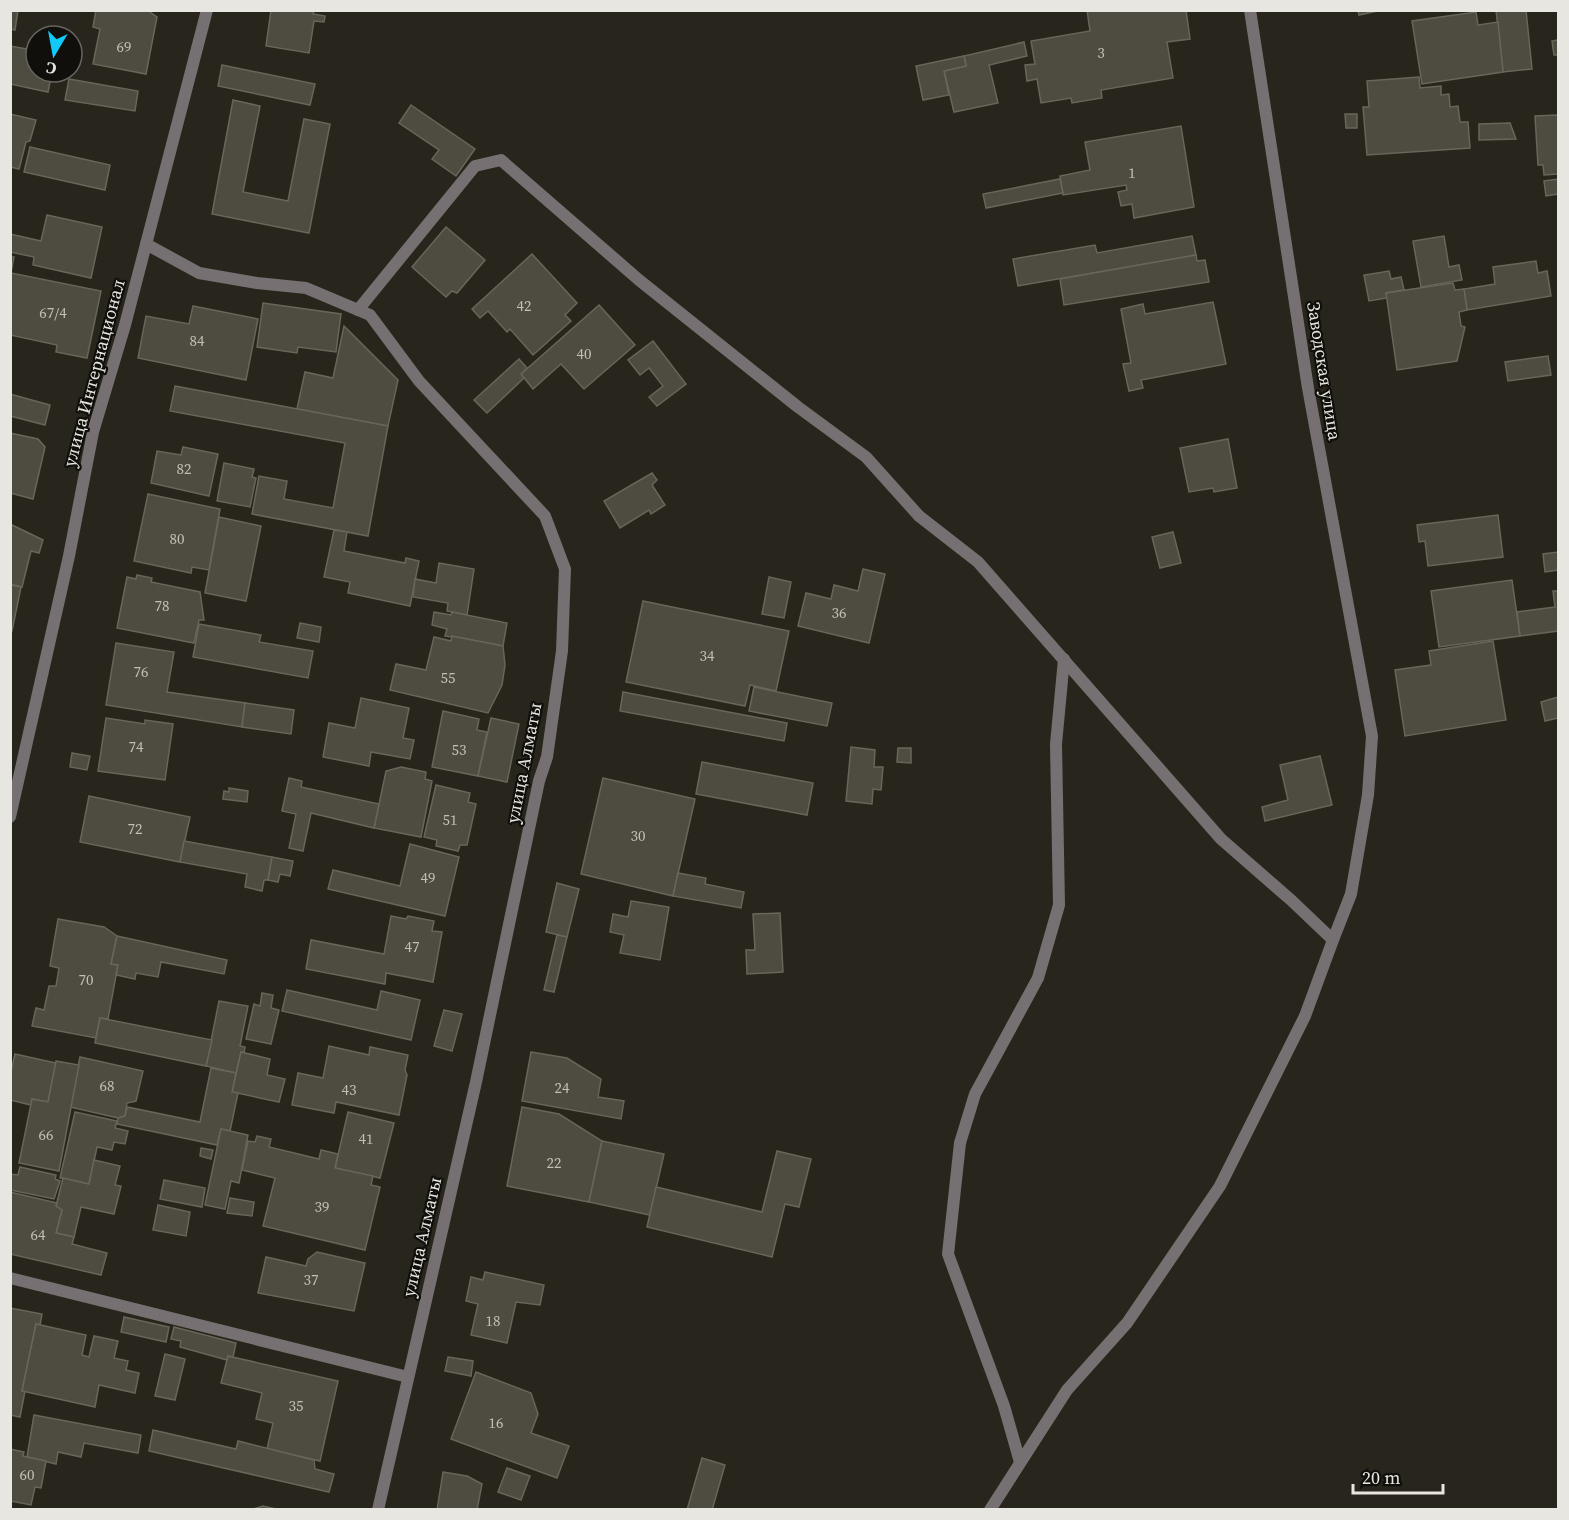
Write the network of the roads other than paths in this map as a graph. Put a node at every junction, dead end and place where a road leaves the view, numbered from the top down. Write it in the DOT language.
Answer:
graph roads {
  1 [pos="207,10"];
  2 [pos="1250,10"];
  3 [pos="146,244"];
  4 [pos="358,310"];
  5 [pos="1064,659"];
  6 [pos="10,817"];
  7 [pos="1333,940"];
  8 [pos="10,1278"];
  9 [pos="408,1377"];
  10 [pos="1020,1462"];
  11 [pos="994,1506"];
  12 [pos="378,1509"];
  1 -- 3 [label="street, улица Интернационал"];
  2 -- 7 [label="street, Заводская улица"];
  3 -- 4 [label="street, улица Алматы"];
  3 -- 6 [label="street, улица Интернационал"];
  4 -- 5 [label="street"];
  4 -- 9 [label="street, улица Алматы"];
  5 -- 7 [label="street"];
  5 -- 10 [label="street"];
  7 -- 10 [label="street, Заводская улица"];
  8 -- 9 [label="street"];
  9 -- 12 [label="street, улица Алматы"];
  10 -- 11 [label="street, Заводская улица"];
}
